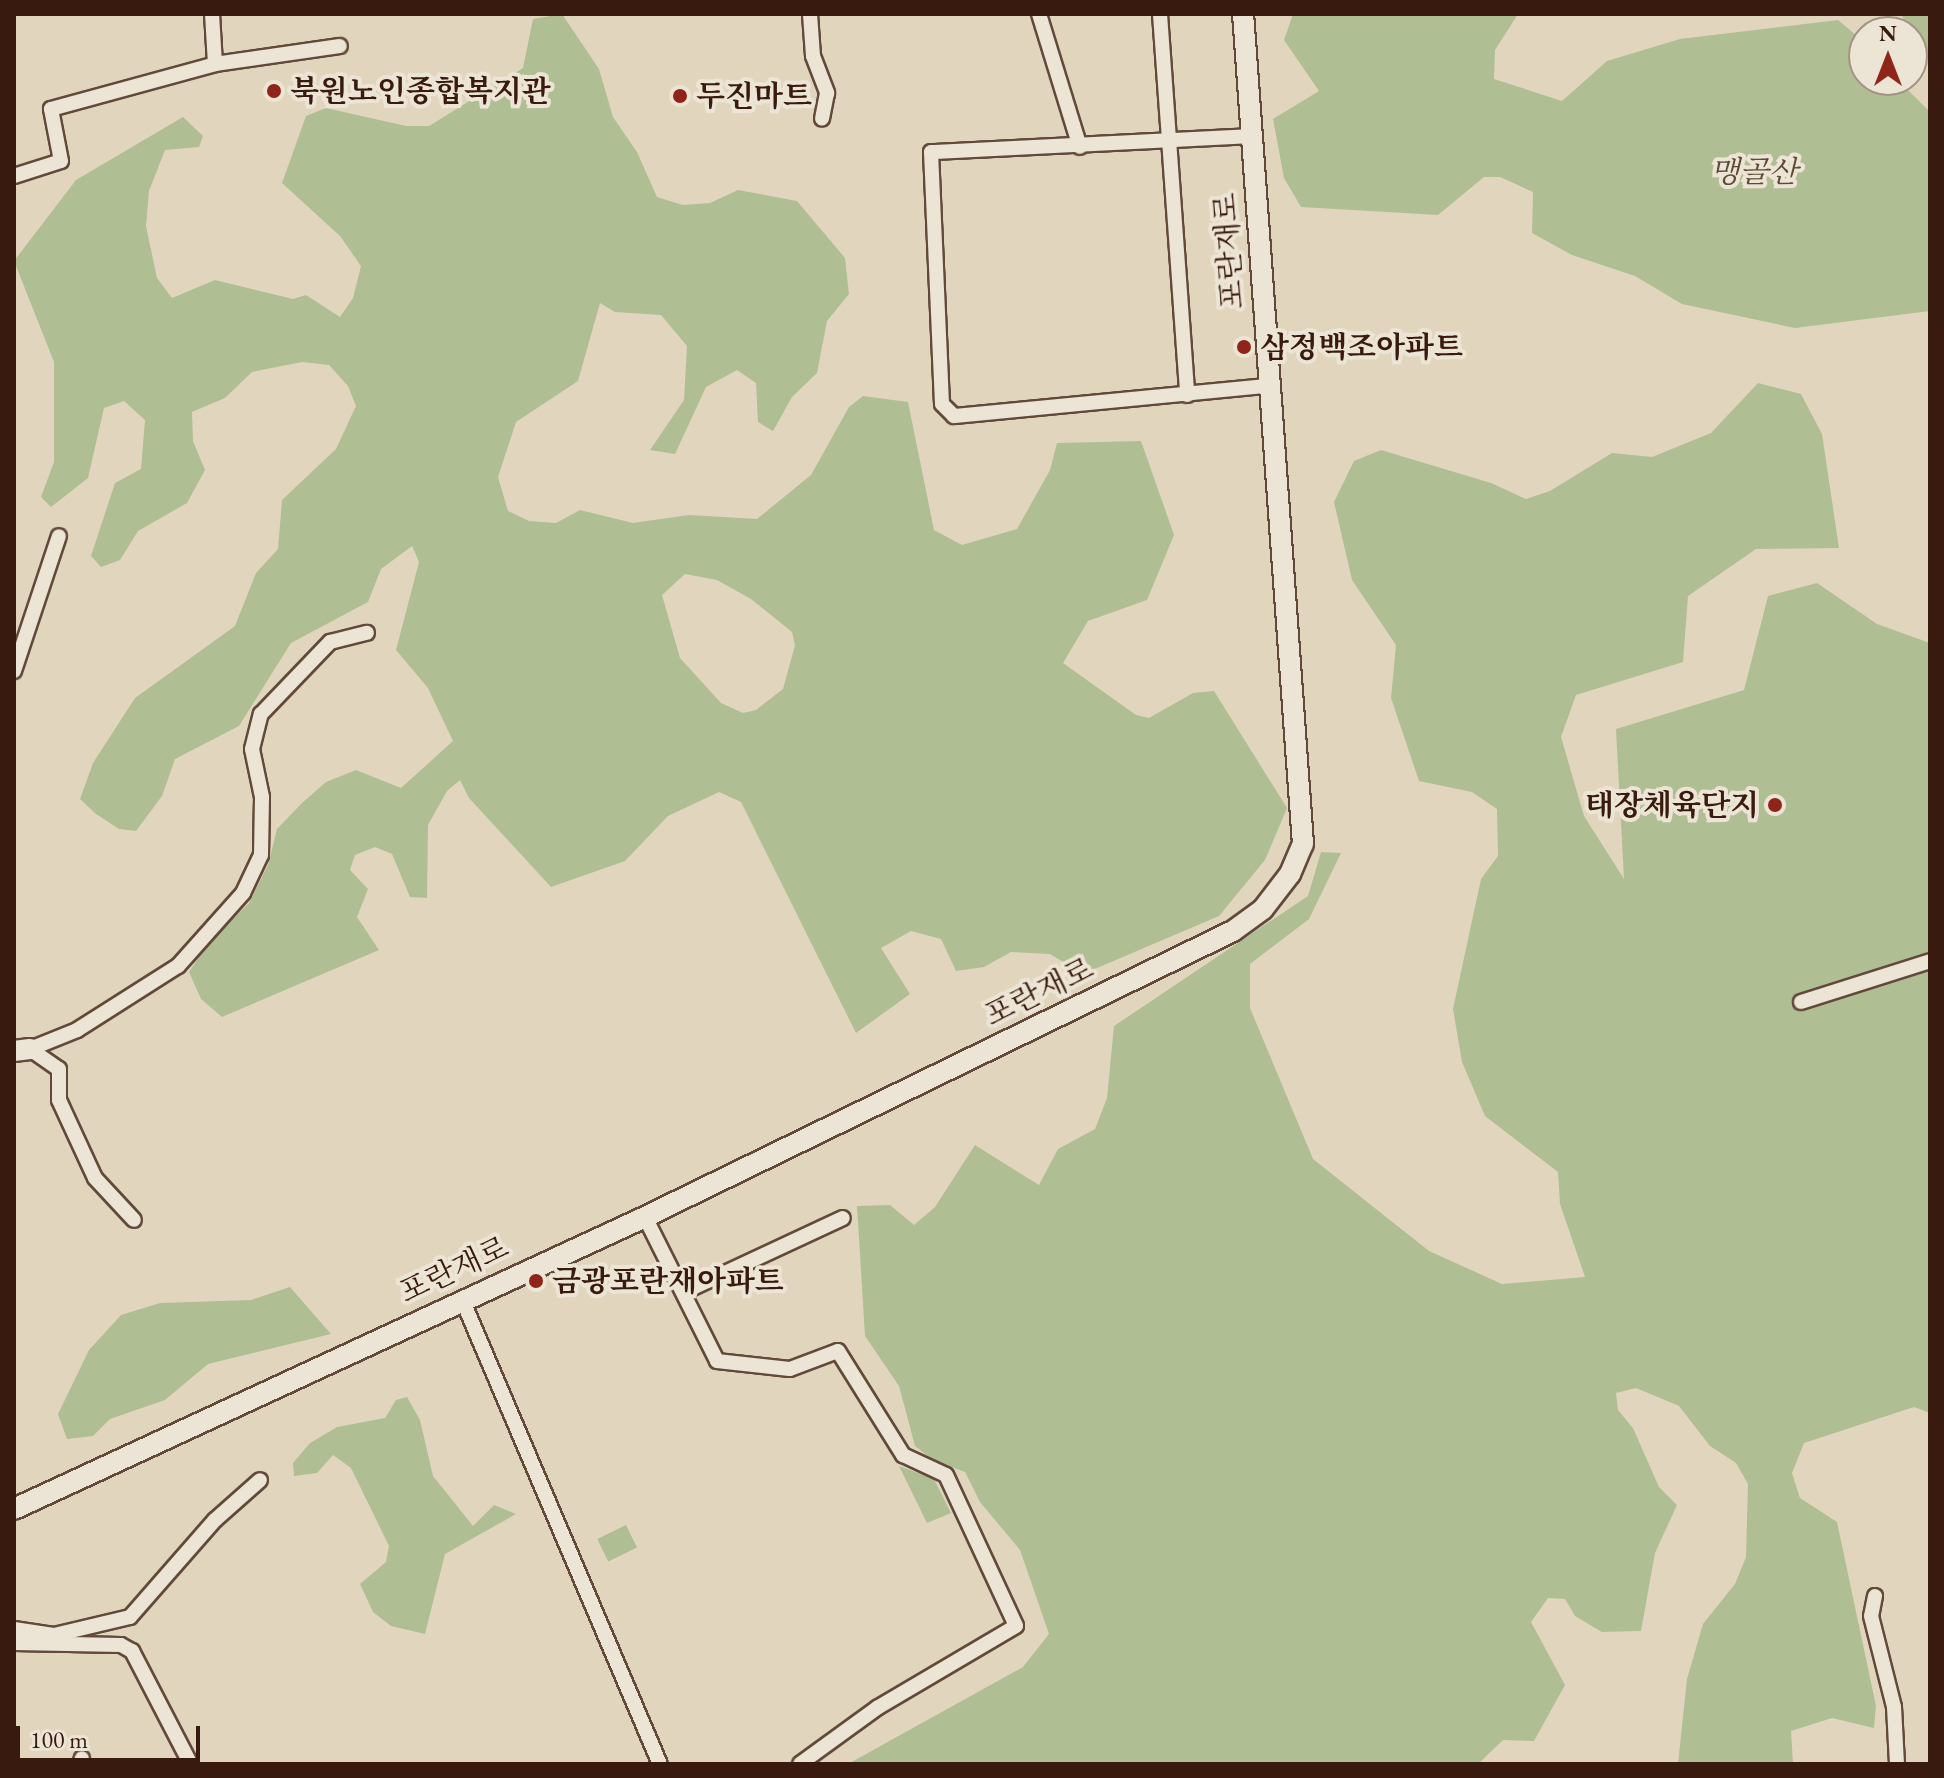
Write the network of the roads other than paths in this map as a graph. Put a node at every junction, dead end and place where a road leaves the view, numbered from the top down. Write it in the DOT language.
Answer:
graph roads {
  1 [pos="212,14"];
  2 [pos="810,14"];
  3 [pos="1039,14"];
  4 [pos="1160,14"];
  5 [pos="1243,14"];
  6 [pos="340,46"];
  7 [pos="215,64"];
  8 [pos="822,119"];
  9 [pos="1251,136"];
  10 [pos="1170,139"];
  11 [pos="1080,147"];
  12 [pos="14,176"];
  13 [pos="1268,386"];
  14 [pos="1187,395"];
  15 [pos="59,536"];
  16 [pos="367,633"];
  17 [pos="14,671"];
  18 [pos="1930,961"];
  19 [pos="1801,1002"];
  20 [pos="22,1050"];
  21 [pos="645,1217"];
  22 [pos="843,1218"];
  23 [pos="134,1220"];
  24 [pos="684,1292"];
  25 [pos="462,1299"];
  26 [pos="260,1480"];
  27 [pos="14,1497"];
  28 [pos="37,1498"];
  29 [pos="14,1509"];
  30 [pos="14,1517"];
  31 [pos="1875,1596"];
  32 [pos="14,1629"];
  33 [pos="14,1643"];
  34 [pos="189,1761"];
  35 [pos="660,1764"];
  36 [pos="800,1764"];
  37 [pos="1897,1764"];
  1 -- 7 [label="street"];
  2 -- 8 [label="street"];
  3 -- 11 [label="street"];
  4 -- 10 [label="street"];
  5 -- 9 [label="street, 포란재로"];
  6 -- 7 [label="street"];
  7 -- 12 [label="street"];
  9 -- 10 [label="street"];
  9 -- 13 [label="street, 포란재로"];
  10 -- 11 [label="street"];
  10 -- 14 [label="street"];
  11 -- 14 [label="street"];
  13 -- 14 [label="street"];
  13 -- 21 [label="street, 포란재로"];
  15 -- 17 [label="street"];
  16 -- 20 [label="street"];
  18 -- 19 [label="street"];
  20 -- 23 [label="street"];
  21 -- 24 [label="street"];
  21 -- 25 [label="street, 포란재로"];
  22 -- 24 [label="street"];
  24 -- 36 [label="street"];
  25 -- 28 [label="street, 포란재로"];
  25 -- 35 [label="street"];
  26 -- 32 [label="street"];
  27 -- 28 [label="street"];
  28 -- 29 [label="street, 포란재로"];
  28 -- 30 [label="street"];
  31 -- 37 [label="street"];
  33 -- 34 [label="street"];
}
